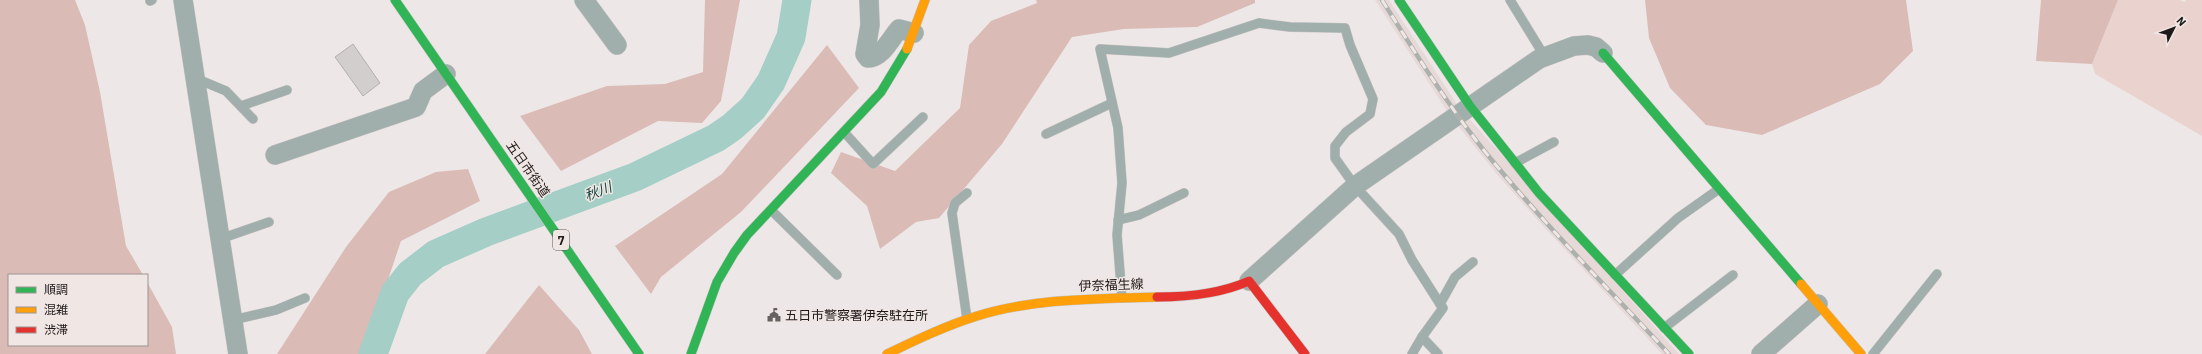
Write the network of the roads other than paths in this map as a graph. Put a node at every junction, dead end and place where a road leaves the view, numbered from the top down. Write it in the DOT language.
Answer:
graph roads {
  1 [pos="183,0"];
  2 [pos="395,0"];
  3 [pos="584,0"];
  4 [pos="869,0"];
  5 [pos="925,0"];
  6 [pos="1400,0"];
  7 [pos="1510,0"];
  8 [pos="914,33"];
  9 [pos="617,45"];
  10 [pos="1603,53"];
  11 [pos="1545,57"];
  12 [pos="446,74"];
  13 [pos="195,78"];
  14 [pos="287,90"];
  15 [pos="1112,103"];
  16 [pos="241,106"];
  17 [pos="1470,106"];
  18 [pos="923,117"];
  19 [pos="253,119"];
  20 [pos="844,132"];
  21 [pos="1046,134"];
  22 [pos="1554,142"];
  23 [pos="275,155"];
  24 [pos="1515,163"];
  25 [pos="1354,186"];
  26 [pos="1719,189"];
  27 [pos="967,193"];
  28 [pos="1184,193"];
  29 [pos="770,210"];
  30 [pos="1118,220"];
  31 [pos="269,222"];
  32 [pos="220,239"];
  33 [pos="1473,262"];
  34 [pos="1733,274"];
  35 [pos="1937,274"];
  36 [pos="837,275"];
  37 [pos="1615,275"];
  38 [pos="1250,280"];
  39 [pos="305,298"];
  40 [pos="1122,298"];
  41 [pos="1440,304"];
  42 [pos="1818,304"];
  43 [pos="967,319"];
  44 [pos="233,320"];
  45 [pos="1664,328"];
  46 [pos="1422,336"];
  47 [pos="238,354"];
  48 [pos="639,354"];
  49 [pos="691,354"];
  50 [pos="887,354"];
  51 [pos="1305,354"];
  52 [pos="1412,354"];
  53 [pos="1438,354"];
  54 [pos="1689,354"];
  55 [pos="1761,354"];
  56 [pos="1861,354"];
  57 [pos="1873,354"];
  1 -- 13 [label="street"];
  2 -- 12 [label="street, 五日市街道 / 7"];
  3 -- 9 [label="street"];
  4 -- 8 [label="street"];
  5 -- 8 [label="street"];
  6 -- 17 [label="street"];
  7 -- 11 [label="lane"];
  8 -- 20 [label="street"];
  10 -- 11 [label="street"];
  10 -- 26 [label="street"];
  11 -- 17 [label="street"];
  12 -- 23 [label="street"];
  12 -- 48 [label="street, 五日市街道 / 7"];
  13 -- 16 [label="lane"];
  13 -- 32 [label="street"];
  14 -- 16 [label="lane"];
  15 -- 21 [label="lane"];
  15 -- 25 [label="lane"];
  15 -- 30 [label="lane"];
  16 -- 19 [label="lane"];
  17 -- 24 [label="street"];
  17 -- 25 [label="street"];
  18 -- 20 [label="lane"];
  20 -- 29 [label="street"];
  22 -- 24 [label="lane"];
  24 -- 37 [label="street"];
  25 -- 38 [label="street"];
  25 -- 41 [label="lane"];
  26 -- 37 [label="lane"];
  26 -- 42 [label="street"];
  27 -- 43 [label="lane"];
  28 -- 30 [label="lane"];
  29 -- 36 [label="lane"];
  29 -- 49 [label="street"];
  30 -- 40 [label="lane"];
  31 -- 32 [label="lane"];
  32 -- 44 [label="street"];
  33 -- 41 [label="lane"];
  34 -- 45 [label="lane"];
  35 -- 57 [label="lane"];
  37 -- 45 [label="street"];
  38 -- 40 [label="street, 伊奈福生線"];
  38 -- 51 [label="street"];
  39 -- 44 [label="lane"];
  40 -- 43 [label="street, 伊奈福生線"];
  41 -- 46 [label="lane"];
  42 -- 55 [label="street"];
  42 -- 56 [label="street"];
  43 -- 50 [label="street, 伊奈福生線"];
  44 -- 47 [label="street"];
  45 -- 54 [label="street"];
  46 -- 52 [label="lane"];
  46 -- 53 [label="lane"];
}
